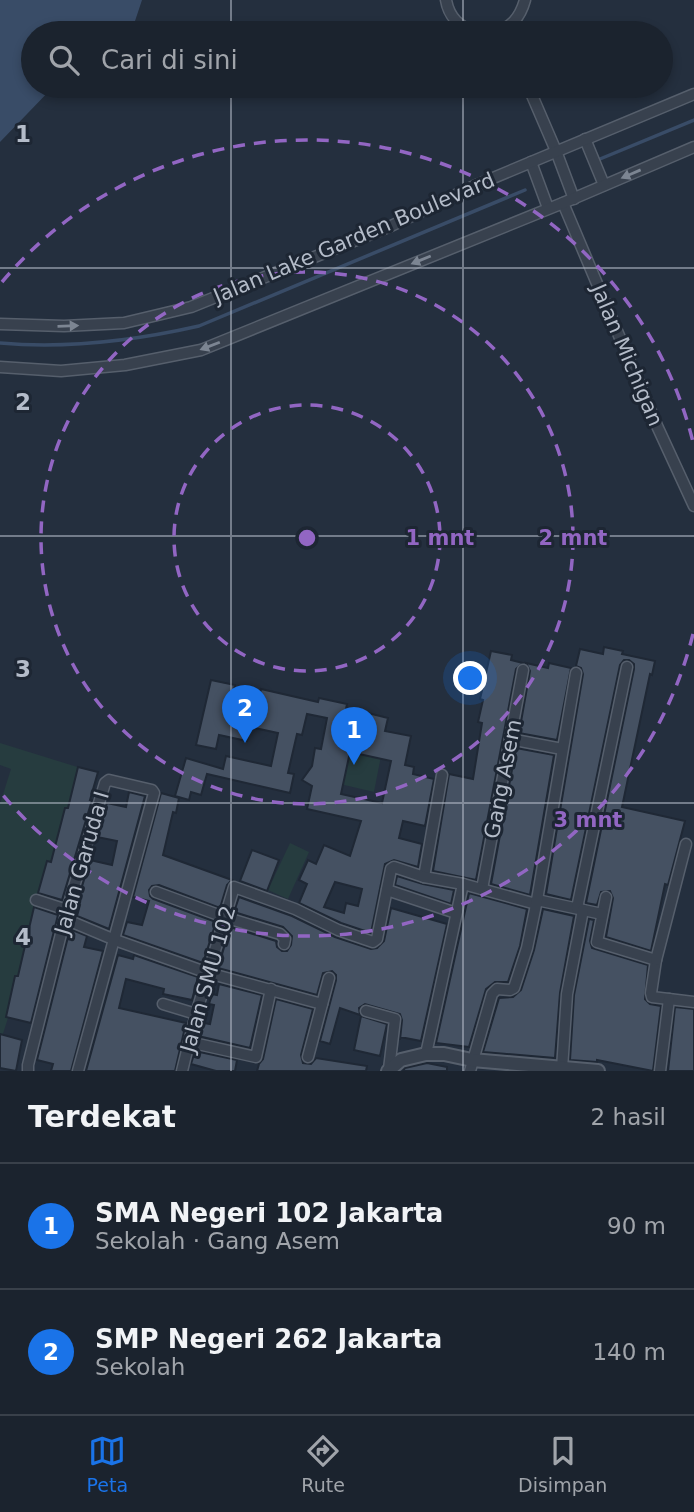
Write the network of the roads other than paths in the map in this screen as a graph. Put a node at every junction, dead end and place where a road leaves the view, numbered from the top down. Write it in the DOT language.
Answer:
graph roads {
  1 [pos="446,0"];
  2 [pos="525,0"];
  3 [pos="456,21"];
  4 [pos="515,21"];
  5 [pos="694,94"];
  6 [pos="533,98"];
  7 [pos="585,139"];
  8 [pos="694,147"];
  9 [pos="556,151"];
  10 [pos="531,162"];
  11 [pos="604,185"];
  12 [pos="574,199"];
  13 [pos="563,203"];
  14 [pos="548,208"];
  15 [pos="0,324"];
  16 [pos="0,368"];
  17 [pos="694,506"];
  18 [pos="627,667"];
  19 [pos="523,670"];
  20 [pos="576,673"];
  21 [pos="510,739"];
  22 [pos="562,749"];
  23 [pos="442,775"];
  24 [pos="686,844"];
  25 [pos="424,877"];
  26 [pos="463,884"];
  27 [pos="482,889"];
  28 [pos="387,890"];
  29 [pos="156,892"];
  30 [pos="606,897"];
  31 [pos="36,900"];
  32 [pos="537,902"];
  33 [pos="580,909"];
  34 [pos="456,913"];
  35 [pos="66,914"];
  36 [pos="602,914"];
  37 [pos="225,917"];
  38 [pos="115,940"];
  39 [pos="284,944"];
  40 [pos="656,960"];
  41 [pos="208,973"];
  42 [pos="330,978"];
  43 [pos="271,989"];
  44 [pos="669,999"];
  45 [pos="694,1002"];
  46 [pos="163,1004"];
  47 [pos="322,1004"];
  48 [pos="366,1011"];
  49 [pos="196,1014"];
  50 [pos="189,1042"];
  51 [pos="426,1054"];
  52 [pos="308,1057"];
  53 [pos="471,1066"];
  54 [pos="562,1069"];
  55 [pos="388,1070"];
  56 [pos="28,1071"];
  57 [pos="78,1071"];
  58 [pos="182,1071"];
  59 [pos="598,1071"];
  60 [pos="660,1071"];
  1 -- 3 [label="street"];
  2 -- 4 [label="street"];
  5 -- 7 [label="street, Jalan Lake Garden Boulevard"];
  6 -- 9 [label="street"];
  7 -- 9 [label="street, Jalan Lake Garden Boulevard"];
  7 -- 11 [label="street"];
  8 -- 11 [label="street, Jalan Lake Garden Boulevard, one-way"];
  9 -- 10 [label="street, Jalan Lake Garden Boulevard"];
  9 -- 12 [label="street"];
  10 -- 14 [label="street"];
  15 -- 10 [label="street, Jalan Lake Garden Boulevard, one-way"];
  11 -- 12 [label="street, Jalan Lake Garden Boulevard"];
  12 -- 13 [label="street, Jalan Lake Garden Boulevard"];
  13 -- 14 [label="street, Jalan Lake Garden Boulevard"];
  13 -- 17 [label="street, Jalan Michigan"];
  14 -- 16 [label="street, Jalan Lake Garden Boulevard, one-way"];
  18 -- 33 [label="street"];
  19 -- 21 [label="street, Gang Asem"];
  20 -- 22 [label="street"];
  21 -- 22 [label="street"];
  21 -- 27 [label="street, Gang Asem"];
  22 -- 32 [label="street"];
  23 -- 25 [label="street"];
  24 -- 40 [label="street"];
  25 -- 26 [label="street"];
  25 -- 28 [label="street"];
  26 -- 27 [label="street"];
  26 -- 34 [label="street"];
  27 -- 32 [label="street"];
  28 -- 34 [label="street"];
  28 -- 37 [label="street, Jalan SMU 102"];
  29 -- 37 [label="street"];
  30 -- 36 [label="street"];
  31 -- 35 [label="street"];
  32 -- 33 [label="street"];
  32 -- 53 [label="street"];
  33 -- 36 [label="street"];
  33 -- 54 [label="street"];
  34 -- 51 [label="street"];
  35 -- 38 [label="street"];
  35 -- 38 [label="street, Jalan Garuda I"];
  35 -- 56 [label="street, Jalan Garuda I"];
  36 -- 40 [label="street"];
  37 -- 39 [label="street"];
  37 -- 41 [label="street, Jalan SMU 102"];
  38 -- 41 [label="street"];
  38 -- 57 [label="street, Jalan Garuda I"];
  40 -- 44 [label="street"];
  41 -- 43 [label="street"];
  41 -- 49 [label="street, Jalan SMU 102"];
  42 -- 47 [label="street"];
  43 -- 47 [label="street"];
  43 -- 50 [label="street"];
  44 -- 45 [label="street"];
  44 -- 60 [label="street"];
  46 -- 49 [label="street"];
  47 -- 52 [label="street"];
  48 -- 55 [label="street"];
  49 -- 50 [label="street, Jalan SMU 102"];
  50 -- 58 [label="street, Jalan SMU 102"];
  51 -- 53 [label="street"];
  51 -- 55 [label="street"];
  53 -- 54 [label="street"];
  54 -- 59 [label="street"];
}
